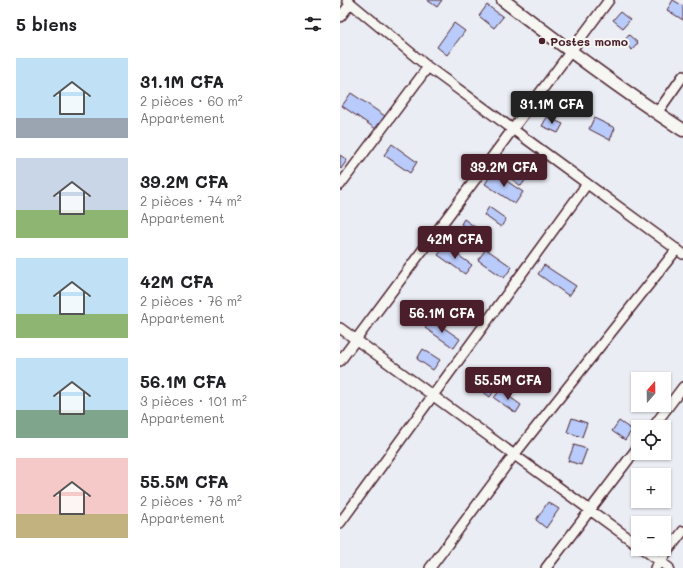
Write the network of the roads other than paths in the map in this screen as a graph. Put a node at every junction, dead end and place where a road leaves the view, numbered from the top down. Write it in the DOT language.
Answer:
graph roads {
  1 [pos="503,0"];
  2 [pos="609,0"];
  3 [pos="349,1"];
  4 [pos="340,17"];
  5 [pos="571,52"];
  6 [pos="428,67"];
  7 [pos="683,76"];
  8 [pos="657,113"];
  9 [pos="513,129"];
  10 [pos="683,130"];
  11 [pos="587,184"];
  12 [pos="340,185"];
  13 [pos="680,251"];
  14 [pos="340,328"];
  15 [pos="356,340"];
  16 [pos="340,361"];
  17 [pos="683,387"];
  18 [pos="433,396"];
  19 [pos="658,420"];
  20 [pos="514,455"];
  21 [pos="631,456"];
  22 [pos="590,510"];
  23 [pos="340,523"];
  24 [pos="683,531"];
  25 [pos="631,540"];
  26 [pos="650,556"];
  27 [pos="658,565"];
  28 [pos="430,568"];
  29 [pos="546,568"];
  30 [pos="669,568"];
  1 -- 5 [label="street"];
  2 -- 5 [label="street"];
  3 -- 4 [label="street"];
  3 -- 6 [label="street"];
  5 -- 8 [label="street"];
  5 -- 9 [label="street"];
  6 -- 9 [label="street"];
  6 -- 12 [label="street"];
  7 -- 8 [label="street"];
  8 -- 10 [label="street"];
  9 -- 11 [label="street"];
  9 -- 15 [label="street"];
  11 -- 13 [label="street"];
  11 -- 18 [label="street"];
  13 -- 20 [label="street"];
  14 -- 15 [label="street"];
  15 -- 16 [label="street"];
  15 -- 18 [label="street"];
  17 -- 19 [label="street"];
  18 -- 20 [label="street"];
  18 -- 23 [label="street"];
  20 -- 22 [label="street"];
  20 -- 28 [label="street"];
  21 -- 22 [label="street"];
  22 -- 25 [label="street"];
  22 -- 29 [label="street"];
  24 -- 27 [label="street"];
  26 -- 27 [label="street"];
  27 -- 30 [label="street"];
}
